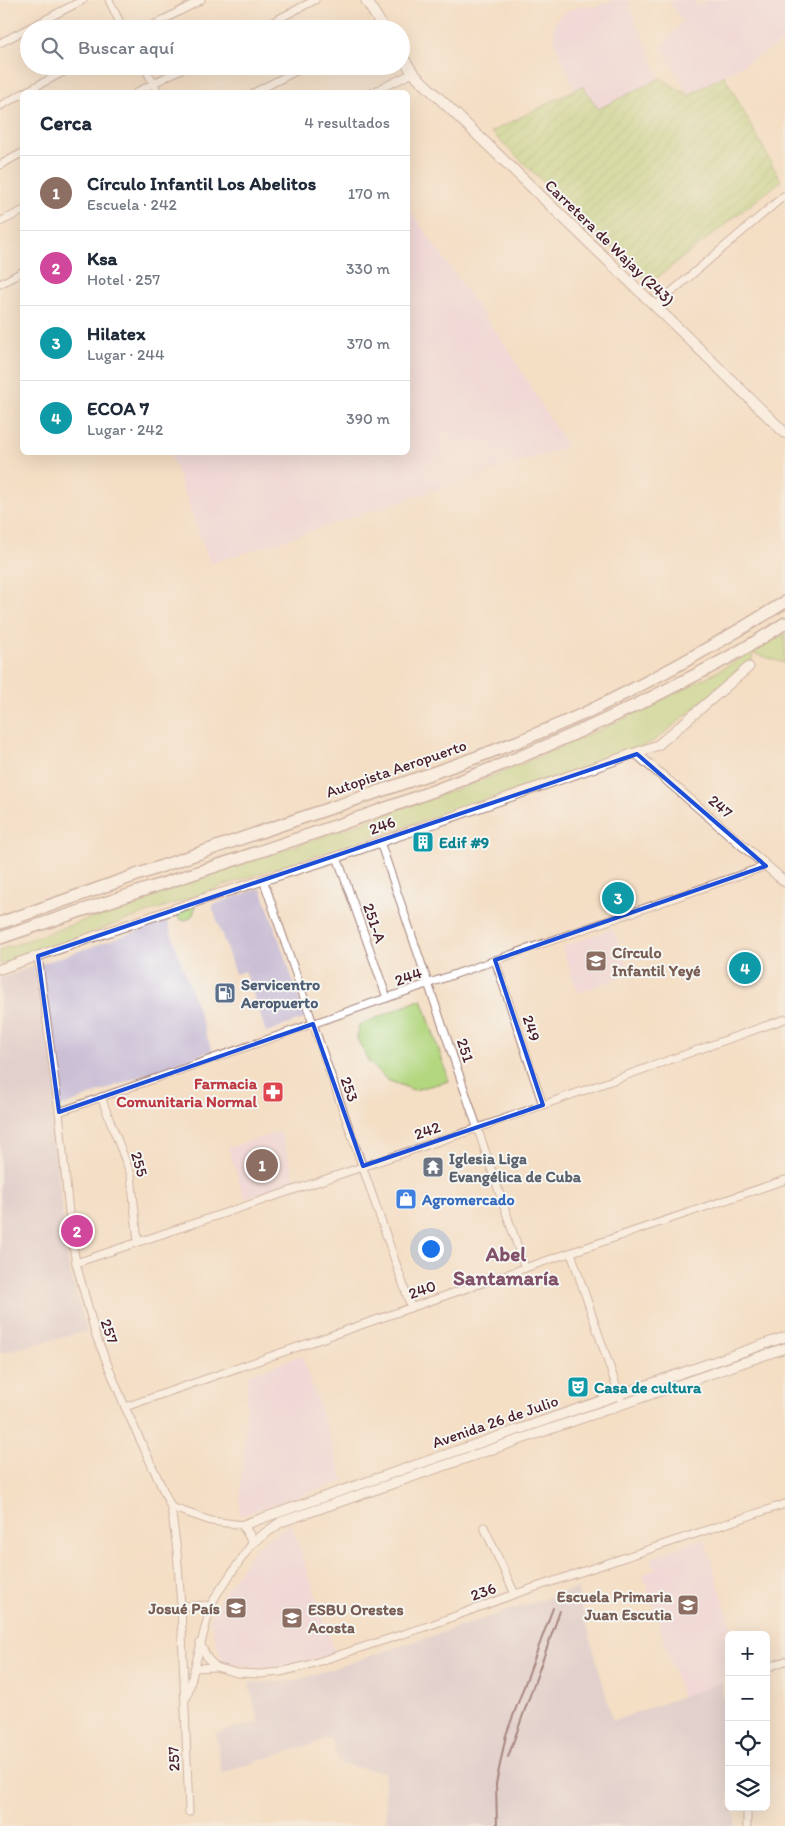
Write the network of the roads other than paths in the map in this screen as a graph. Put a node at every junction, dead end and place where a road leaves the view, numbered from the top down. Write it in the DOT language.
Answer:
graph roads {
  1 [pos="83,0"];
  2 [pos="109,0"];
  3 [pos="201,0"];
  4 [pos="315,0"];
  5 [pos="366,0"];
  6 [pos="44,20"];
  7 [pos="119,20"];
  8 [pos="163,20"];
  9 [pos="277,20"];
  10 [pos="377,20"];
  11 [pos="20,33"];
  12 [pos="0,43"];
  13 [pos="410,68"];
  14 [pos="413,73"];
  15 [pos="410,74"];
  16 [pos="58,75"];
  17 [pos="148,75"];
  18 [pos="170,75"];
  19 [pos="288,75"];
  20 [pos="409,75"];
  21 [pos="153,84"];
  22 [pos="30,90"];
  23 [pos="140,90"];
  24 [pos="157,90"];
  25 [pos="258,90"];
  26 [pos="377,90"];
  27 [pos="20,95"];
  28 [pos="0,106"];
  29 [pos="20,154"];
  30 [pos="0,165"];
  31 [pos="785,195"];
  32 [pos="20,212"];
  33 [pos="0,222"];
  34 [pos="20,273"];
  35 [pos="0,284"];
  36 [pos="655,306"];
  37 [pos="785,433"];
  38 [pos="785,602"];
  39 [pos="785,623"];
  40 [pos="749,667"];
  41 [pos="637,754"];
  42 [pos="380,842"];
  43 [pos="337,856"];
  44 [pos="766,866"];
  45 [pos="263,879"];
  46 [pos="785,882"];
  47 [pos="0,923"];
  48 [pos="0,938"];
  49 [pos="38,956"];
  50 [pos="495,960"];
  51 [pos="0,969"];
  52 [pos="428,984"];
  53 [pos="387,998"];
  54 [pos="785,1019"];
  55 [pos="313,1024"];
  56 [pos="101,1097"];
  57 [pos="543,1105"];
  58 [pos="59,1112"];
  59 [pos="478,1128"];
  60 [pos="363,1166"];
  61 [pos="785,1180"];
  62 [pos="138,1242"];
  63 [pos="571,1253"];
  64 [pos="76,1263"];
  65 [pos="526,1268"];
  66 [pos="412,1307"];
  67 [pos="785,1337"];
  68 [pos="785,1348"];
  69 [pos="620,1399"];
  70 [pos="125,1407"];
  71 [pos="459,1455"];
  72 [pos="785,1504"];
  73 [pos="171,1507"];
  74 [pos="243,1525"];
  75 [pos="484,1527"];
  76 [pos="253,1542"];
  77 [pos="515,1594"];
  78 [pos="211,1605"];
  79 [pos="182,1606"];
  80 [pos="200,1643"];
  81 [pos="785,1661"];
  82 [pos="216,1667"];
  83 [pos="770,1667"];
  84 [pos="195,1668"];
  85 [pos="185,1705"];
  86 [pos="747,1811"];
  87 [pos="189,1812"];
  88 [pos="747,1826"];
  1 -- 6 [label="street"];
  2 -- 7 [label="street"];
  3 -- 8 [label="street"];
  4 -- 9 [label="street"];
  5 -- 10 [label="main road"];
  11 -- 12 [label="street"];
  13 -- 14 [label="main road, Carretera de Wajay (243)"];
  14 -- 15 [label="street"];
  14 -- 36 [label="main road, Carretera de Wajay (243)"];
  16 -- 22 [label="street"];
  17 -- 21 [label="street"];
  18 -- 21 [label="street"];
  19 -- 25 [label="street"];
  20 -- 26 [label="street"];
  21 -- 23 [label="street"];
  21 -- 24 [label="street"];
  27 -- 28 [label="street"];
  29 -- 30 [label="street"];
  31 -- 36 [label="street"];
  32 -- 33 [label="street"];
  34 -- 35 [label="street"];
  36 -- 37 [label="main road, Carretera de Wajay (243)"];
  38 -- 47 [label="highway, Autopista Aeropuerto"];
  39 -- 48 [label="highway, Autopista Aeropuerto"];
  40 -- 41 [label="street, 246"];
  41 -- 42 [label="street, 246"];
  41 -- 44 [label="street, 247"];
  42 -- 43 [label="street, 246"];
  42 -- 52 [label="street, 251"];
  43 -- 45 [label="street, 246"];
  43 -- 53 [label="street, 251-A"];
  44 -- 46 [label="street, 247"];
  44 -- 50 [label="street, 244"];
  45 -- 49 [label="street, 246"];
  45 -- 55 [label="street, 253"];
  49 -- 51 [label="street, 246"];
  49 -- 58 [label="street, 257"];
  50 -- 52 [label="street, 244"];
  50 -- 57 [label="street, 249"];
  52 -- 53 [label="street, 244"];
  52 -- 59 [label="street, 251"];
  53 -- 55 [label="street, 244"];
  54 -- 57 [label="street, 242"];
  55 -- 56 [label="street, 244"];
  55 -- 60 [label="street, 253"];
  56 -- 58 [label="street, 244"];
  56 -- 62 [label="street, 255"];
  57 -- 59 [label="street, 242"];
  58 -- 64 [label="street, 257"];
  59 -- 60 [label="street, 242"];
  59 -- 65 [label="street, 251"];
  60 -- 62 [label="street, 242"];
  60 -- 66 [label="street, 253"];
  61 -- 63 [label="street, 240"];
  62 -- 64 [label="street, 242"];
  63 -- 65 [label="street, 240"];
  63 -- 69 [label="street"];
  64 -- 70 [label="street, 257"];
  65 -- 66 [label="street, 240"];
  66 -- 70 [label="street, 240"];
  67 -- 69 [label="street, Avenida 26 de Julio"];
  68 -- 69 [label="street, Avenida 26 de Julio"];
  69 -- 71 [label="street, Avenida 26 de Julio"];
  70 -- 73 [label="street, 257"];
  71 -- 74 [label="street, Avenida 26 de Julio"];
  71 -- 76 [label="street, Avenida 26 de Julio"];
  72 -- 77 [label="street, 236"];
  73 -- 74 [label="street, Avenida 26 de Julio"];
  73 -- 79 [label="street, 257"];
  74 -- 76 [label="street"];
  75 -- 77 [label="street"];
  76 -- 78 [label="street, Avenida 26 de Julio"];
  77 -- 82 [label="street, 236"];
  78 -- 79 [label="street"];
  78 -- 80 [label="street, Avenida 26 de Julio"];
  79 -- 85 [label="street, 257"];
  80 -- 82 [label="street"];
  80 -- 84 [label="street, 257"];
  81 -- 83 [label="street"];
  82 -- 84 [label="street, 236"];
  84 -- 85 [label="street, 257"];
  85 -- 87 [label="street, 257"];
  86 -- 88 [label="street"];
}
